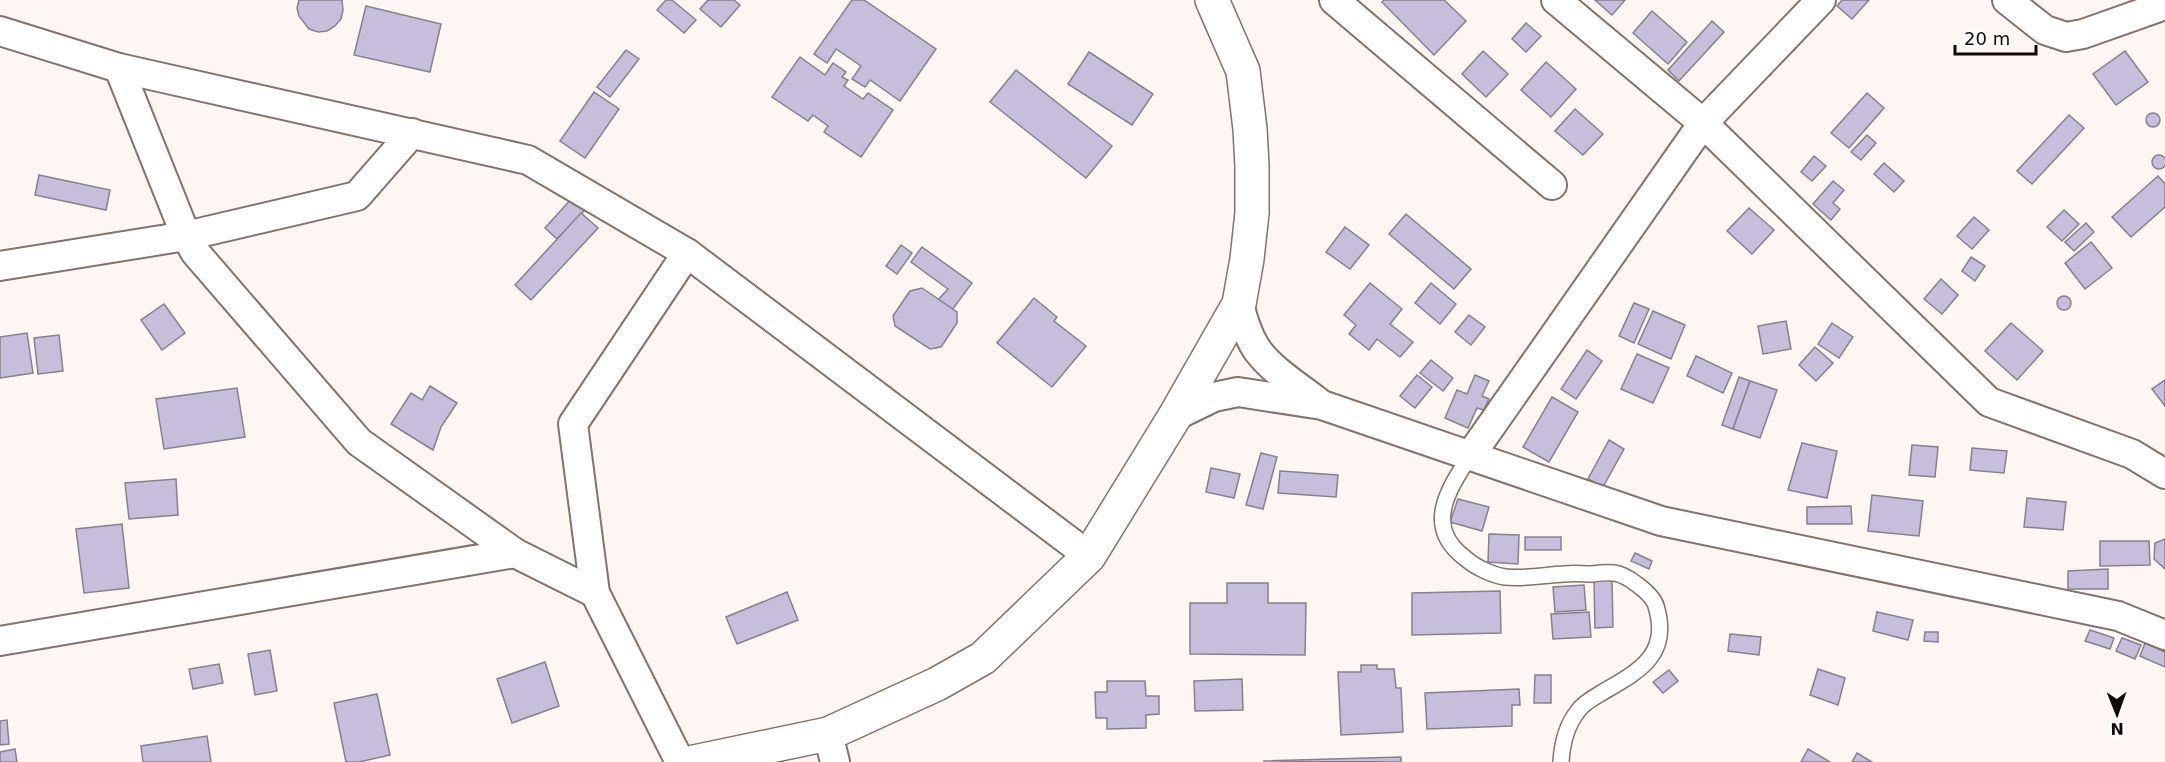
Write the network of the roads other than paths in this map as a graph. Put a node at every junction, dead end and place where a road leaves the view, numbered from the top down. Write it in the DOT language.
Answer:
graph roads {
  1 [pos="1212,0"];
  2 [pos="1334,0"];
  3 [pos="1556,0"];
  4 [pos="1821,0"];
  5 [pos="2007,0"];
  6 [pos="2165,5"];
  7 [pos="0,31"];
  8 [pos="119,68"];
  9 [pos="1703,123"];
  10 [pos="412,133"];
  11 [pos="1552,185"];
  12 [pos="186,236"];
  13 [pos="687,252"];
  14 [pos="0,266"];
  15 [pos="1239,304"];
  16 [pos="1322,405"];
  17 [pos="1175,416"];
  18 [pos="1470,456"];
  19 [pos="2165,474"];
  20 [pos="515,553"];
  21 [pos="1089,556"];
  22 [pos="595,593"];
  23 [pos="2165,635"];
  24 [pos="0,641"];
  25 [pos="831,748"];
  26 [pos="680,762"];
  27 [pos="694,762"];
  28 [pos="1562,762"];
  1 -- 15 [label="street"];
  2 -- 11 [label="street"];
  3 -- 9 [label="street"];
  4 -- 9 [label="street"];
  5 -- 6 [label="street"];
  7 -- 8 [label="street"];
  8 -- 10 [label="street"];
  8 -- 12 [label="street"];
  9 -- 18 [label="street"];
  9 -- 19 [label="street"];
  10 -- 12 [label="street"];
  10 -- 13 [label="street"];
  12 -- 14 [label="street"];
  12 -- 20 [label="street"];
  13 -- 21 [label="street"];
  13 -- 22 [label="street"];
  15 -- 16 [label="street"];
  15 -- 17 [label="street"];
  16 -- 17 [label="street"];
  16 -- 18 [label="street"];
  17 -- 21 [label="street"];
  18 -- 23 [label="street"];
  18 -- 28 [label="lane"];
  20 -- 22 [label="street"];
  20 -- 24 [label="street"];
  21 -- 25 [label="street"];
  22 -- 26 [label="street"];
  25 -- 27 [label="street"];
}
